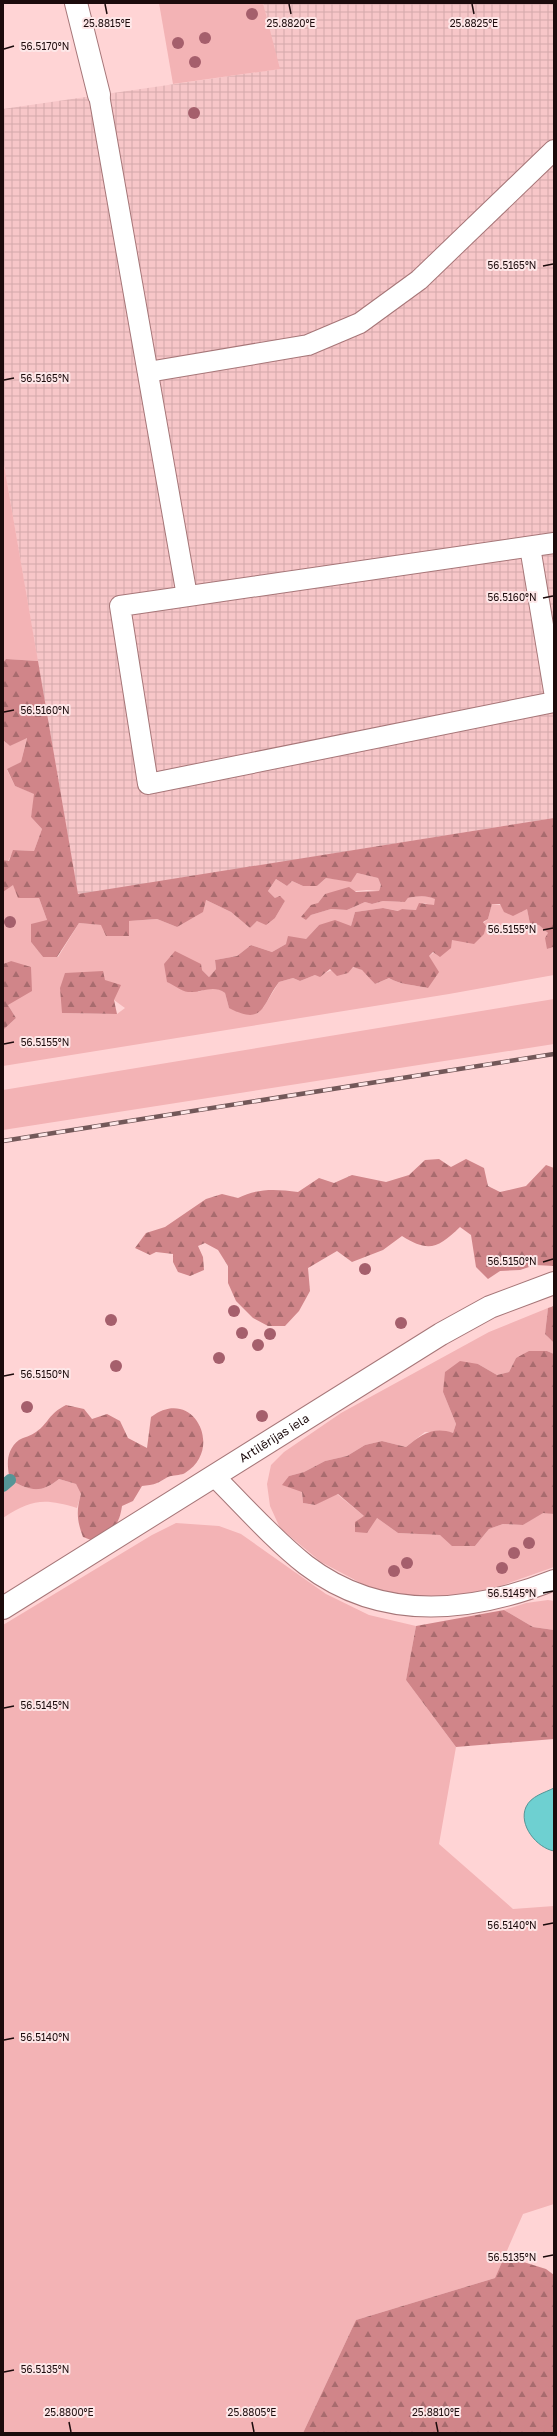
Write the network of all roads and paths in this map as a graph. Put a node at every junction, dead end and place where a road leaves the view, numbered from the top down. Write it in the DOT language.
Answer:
graph roads {
  1 [pos="76,3"];
  2 [pos="99,95"];
  3 [pos="554,150"];
  4 [pos="148,372"];
  5 [pos="554,543"];
  6 [pos="530,547"];
  7 [pos="187,596"];
  8 [pos="554,691"];
  9 [pos="554,702"];
  10 [pos="554,1284"];
  11 [pos="214,1476"];
  12 [pos="554,1580"];
  13 [pos="3,1608"];
  1 -- 2 [label="street"];
  2 -- 4 [label="lane"];
  3 -- 4 [label="lane"];
  4 -- 7 [label="lane"];
  5 -- 6 [label="lane"];
  6 -- 7 [label="lane"];
  6 -- 8 [label="lane"];
  7 -- 9 [label="lane"];
  10 -- 11 [label="street, Artilērijas iela"];
  11 -- 12 [label="lane"];
  11 -- 13 [label="street, Artilērijas iela"];
}
